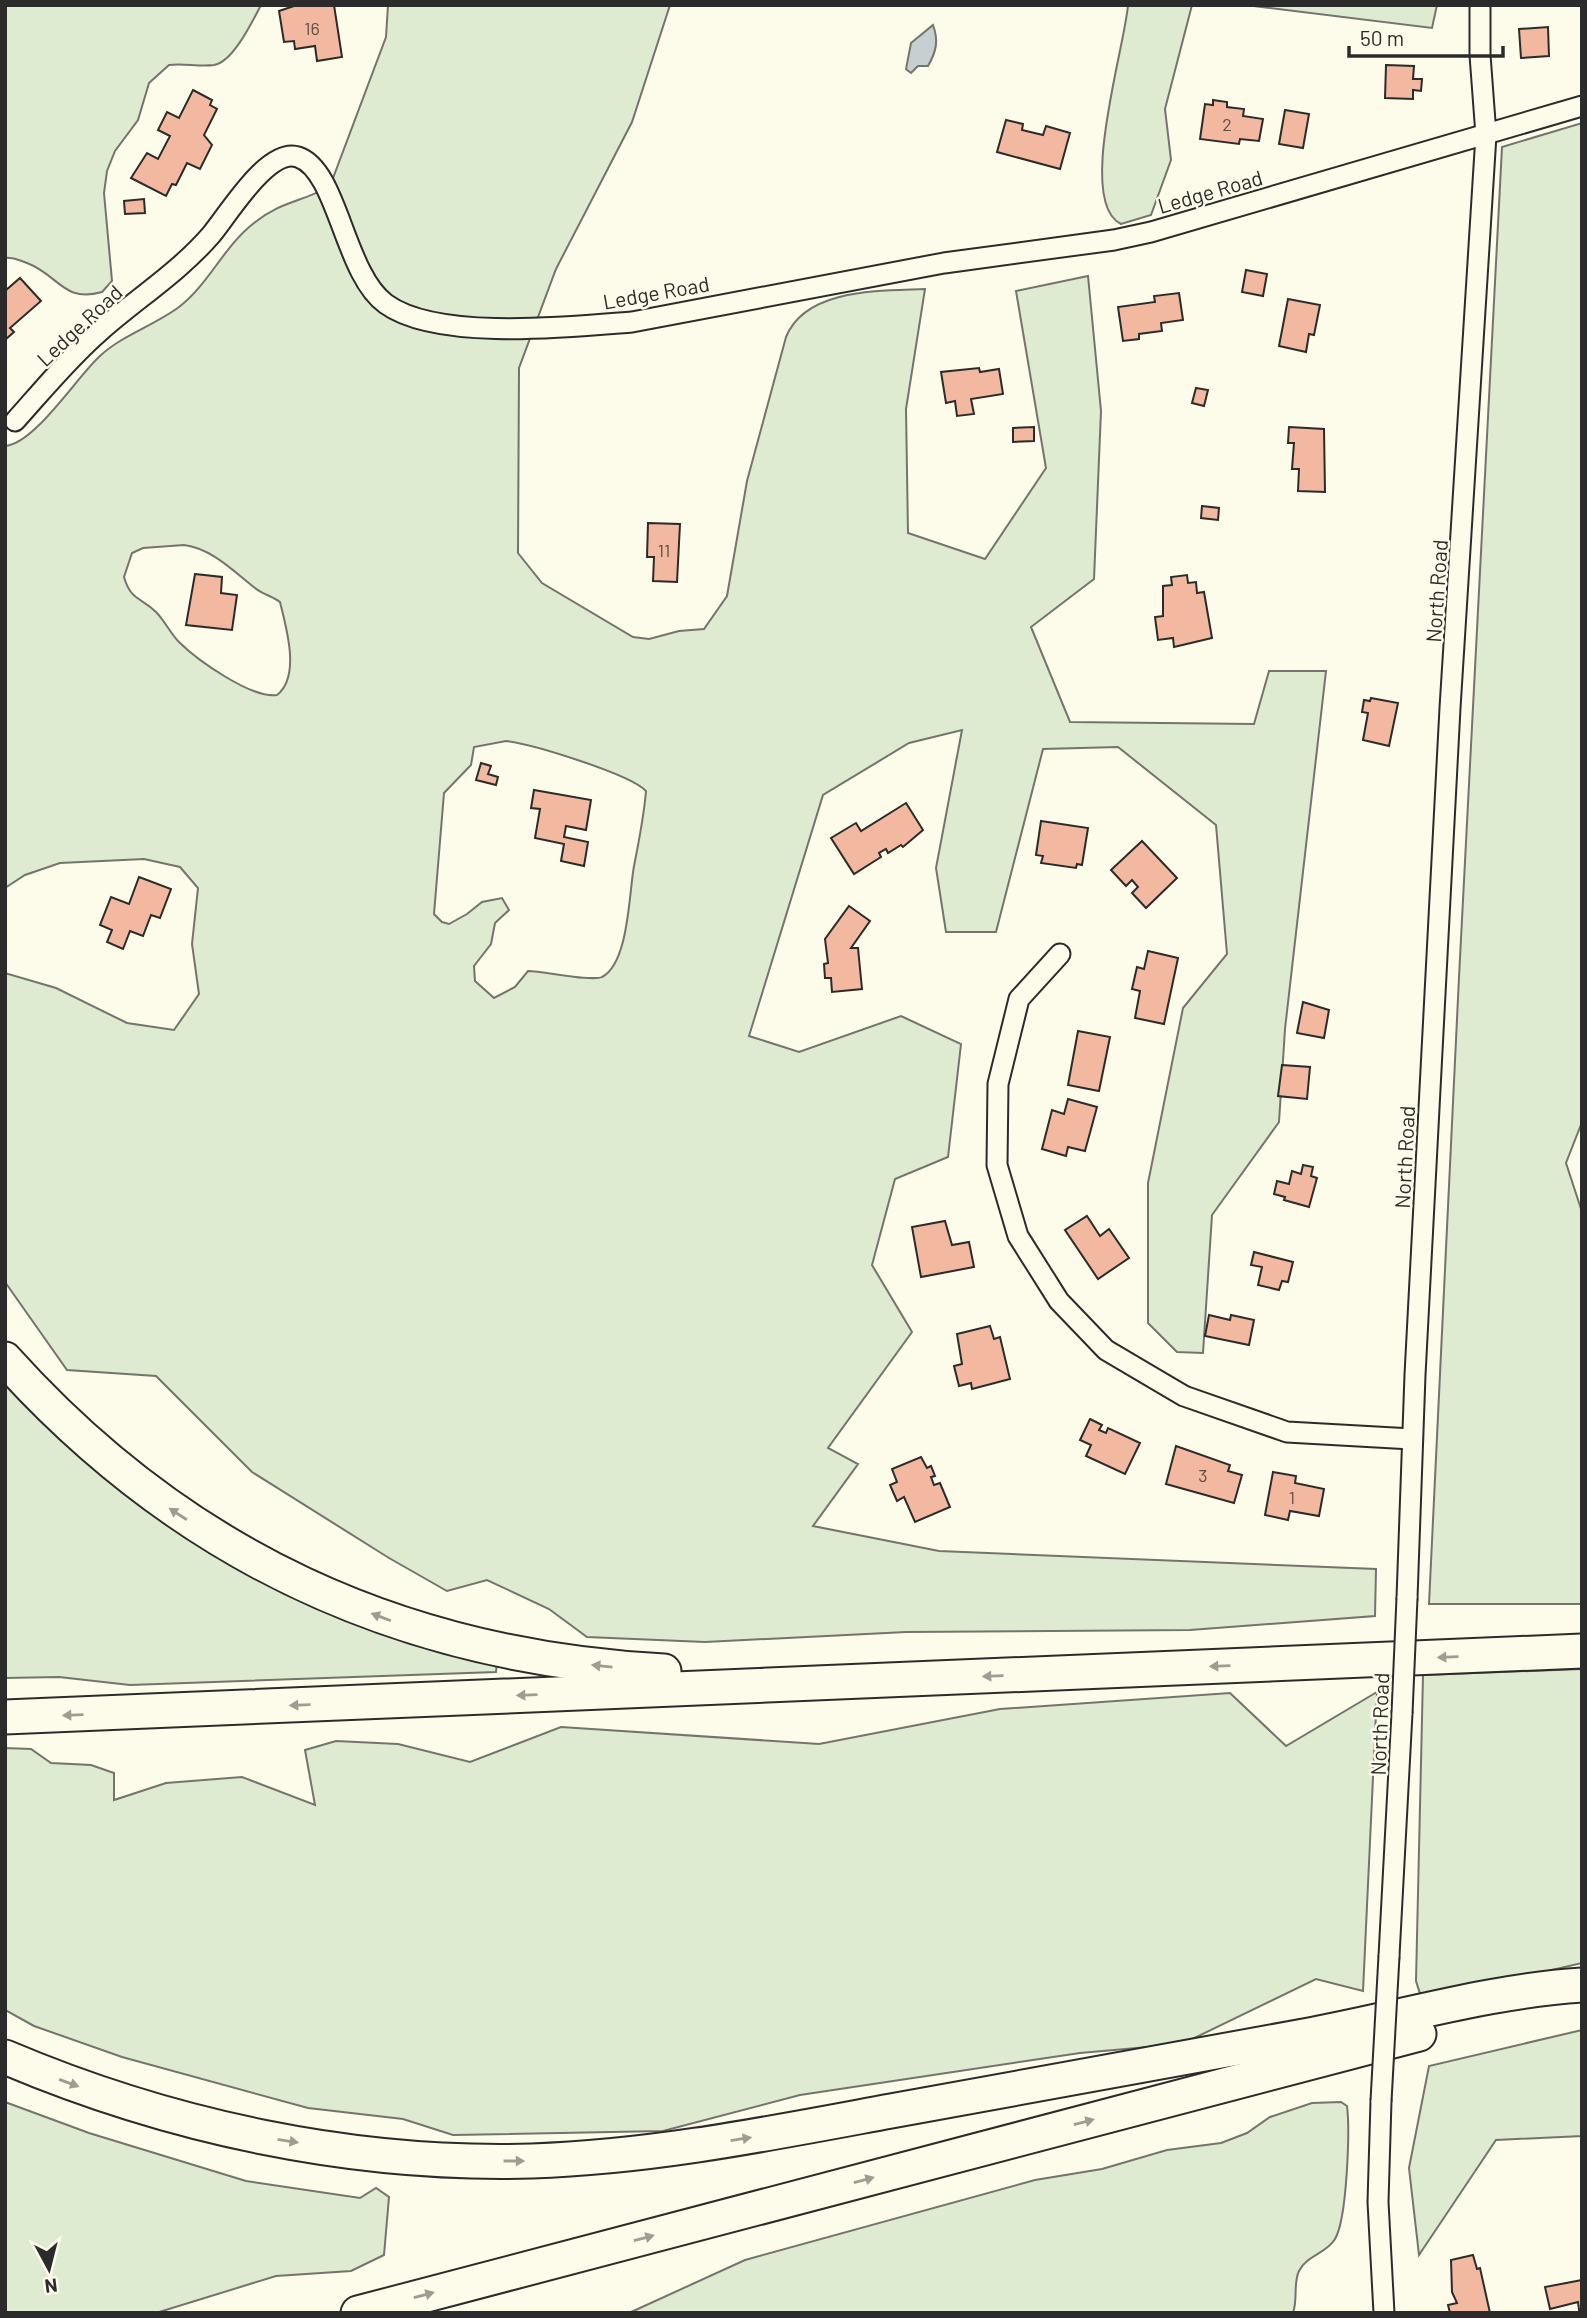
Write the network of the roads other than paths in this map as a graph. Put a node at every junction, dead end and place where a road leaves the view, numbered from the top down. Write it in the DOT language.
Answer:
graph roads {
  1 [pos="1480,5"];
  2 [pos="1582,106"];
  3 [pos="1486,135"];
  4 [pos="15,421"];
  5 [pos="1060,954"];
  6 [pos="5,1359"];
  7 [pos="1412,1439"];
  8 [pos="1582,1651"];
  9 [pos="767,1685"];
  10 [pos="5,1717"];
  11 [pos="1582,1985"];
  12 [pos="1582,1992"];
  13 [pos="5,2057"];
  14 [pos="358,2313"];
  15 [pos="1384,2313"];
  1 -- 3 [label="street, North Road"];
  2 -- 3 [label="street"];
  3 -- 4 [label="street, Ledge Road"];
  3 -- 7 [label="street, North Road"];
  5 -- 7 [label="street"];
  9 -- 6 [label="highway, one-way"];
  7 -- 15 [label="street, North Road, bridge"];
  8 -- 9 [label="highway, one-way"];
  9 -- 10 [label="highway, one-way"];
  13 -- 11 [label="highway, one-way"];
  14 -- 12 [label="highway, one-way"];
}
